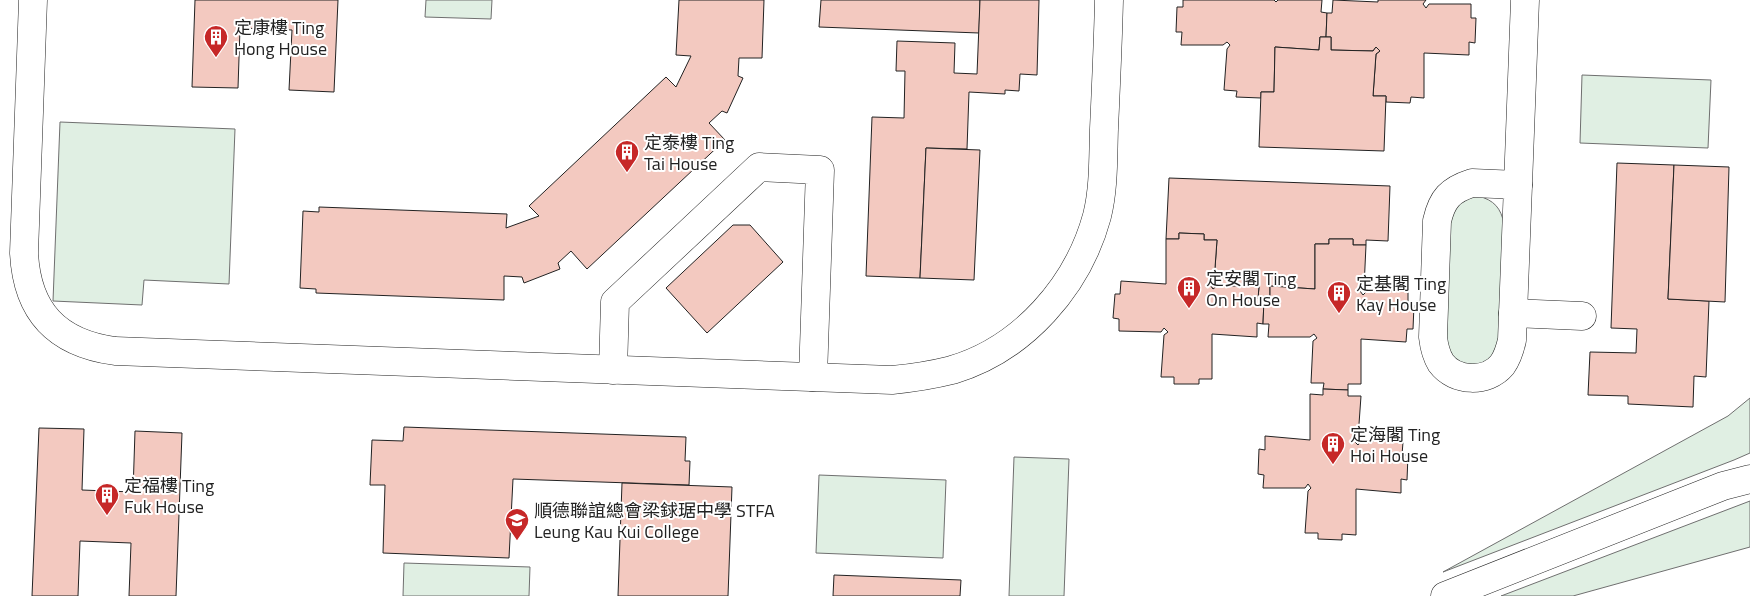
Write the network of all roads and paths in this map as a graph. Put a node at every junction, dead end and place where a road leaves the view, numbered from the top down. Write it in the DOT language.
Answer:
graph roads {
  1 [pos="33,0"];
  2 [pos="1109,0"];
  3 [pos="1525,0"];
  4 [pos="1518,185"];
  5 [pos="1513,313"];
  6 [pos="1582,316"];
  7 [pos="612,370"];
  8 [pos="813,377"];
  9 [pos="1750,471"];
  10 [pos="1750,479"];
  11 [pos="1722,486"];
  12 [pos="1445,596"];
  1 -- 7 [label="main road"];
  2 -- 8 [label="main road"];
  3 -- 4 [label="main road"];
  4 -- 5 [label="main road"];
  4 -- 5 [label="main road"];
  5 -- 6 [label="main road"];
  7 -- 8 [label="main road"];
  7 -- 8 [label="main road"];
  9 -- 11 [label="main road"];
  10 -- 11 [label="main road"];
  11 -- 12 [label="main road"];
}
